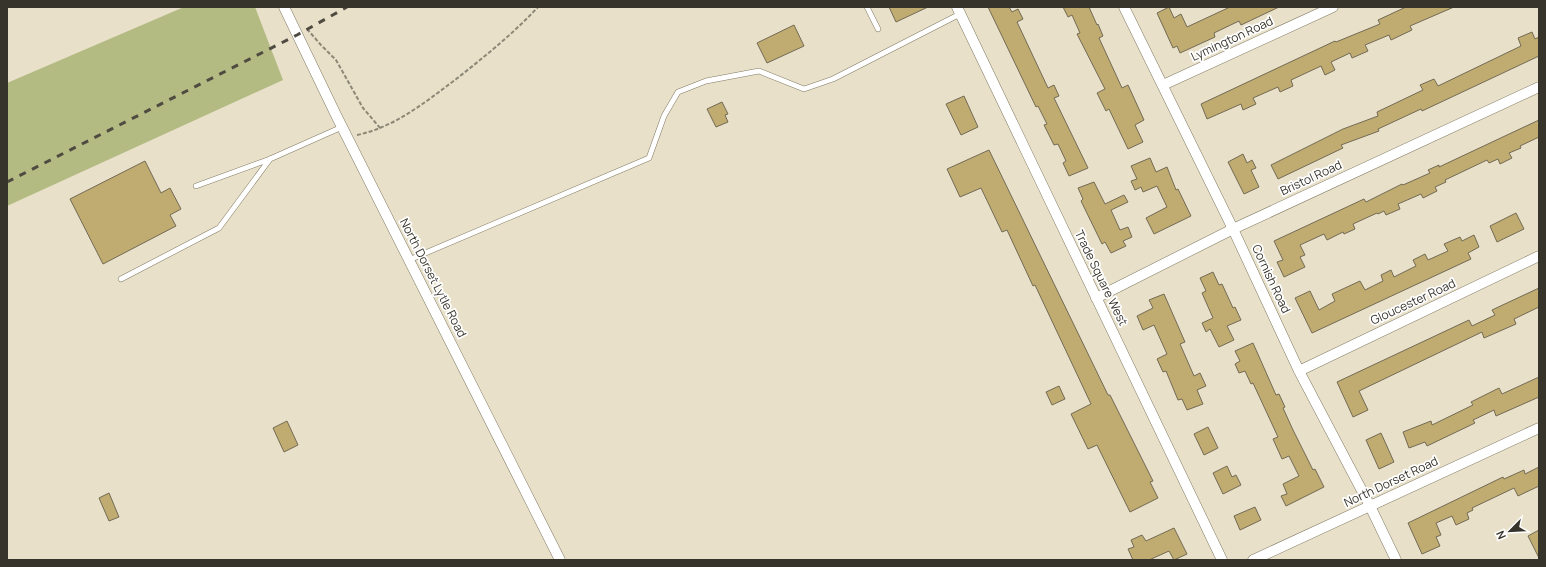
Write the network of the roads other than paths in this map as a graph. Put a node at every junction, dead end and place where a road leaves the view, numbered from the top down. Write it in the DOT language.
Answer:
graph roads {
  1 [pos="284,7"];
  2 [pos="867,7"];
  3 [pos="1124,7"];
  4 [pos="1333,7"];
  5 [pos="958,10"];
  6 [pos="878,29"];
  7 [pos="1163,85"];
  8 [pos="1539,87"];
  9 [pos="342,126"];
  10 [pos="270,160"];
  11 [pos="196,186"];
  12 [pos="1233,229"];
  13 [pos="1539,256"];
  14 [pos="409,260"];
  15 [pos="121,279"];
  16 [pos="1096,298"];
  17 [pos="1299,371"];
  18 [pos="1539,428"];
  19 [pos="1370,506"];
  20 [pos="560,560"];
  21 [pos="1222,560"];
  22 [pos="1253,560"];
  23 [pos="1396,560"];
  1 -- 9 [label="street, North Dorset Lytle Road"];
  2 -- 6 [label="lane"];
  3 -- 7 [label="street, Cornish Road"];
  4 -- 7 [label="street, Lymington Road"];
  5 -- 14 [label="lane"];
  5 -- 16 [label="street, Trade Square West"];
  7 -- 12 [label="street, Cornish Road"];
  8 -- 12 [label="street, Bristol Road"];
  9 -- 10 [label="lane"];
  9 -- 14 [label="street, North Dorset Lytle Road"];
  10 -- 11 [label="lane"];
  10 -- 15 [label="lane"];
  12 -- 16 [label="street, Bristol Road"];
  12 -- 17 [label="street, Cornish Road"];
  13 -- 17 [label="street, Gloucester Road"];
  14 -- 20 [label="street, North Dorset Lytle Road"];
  16 -- 21 [label="street, Trade Square West"];
  17 -- 19 [label="street, Cornish Road"];
  18 -- 19 [label="street, North Dorset Road"];
  19 -- 22 [label="street, North Dorset Road"];
  19 -- 23 [label="street, Cornish Road"];
}
